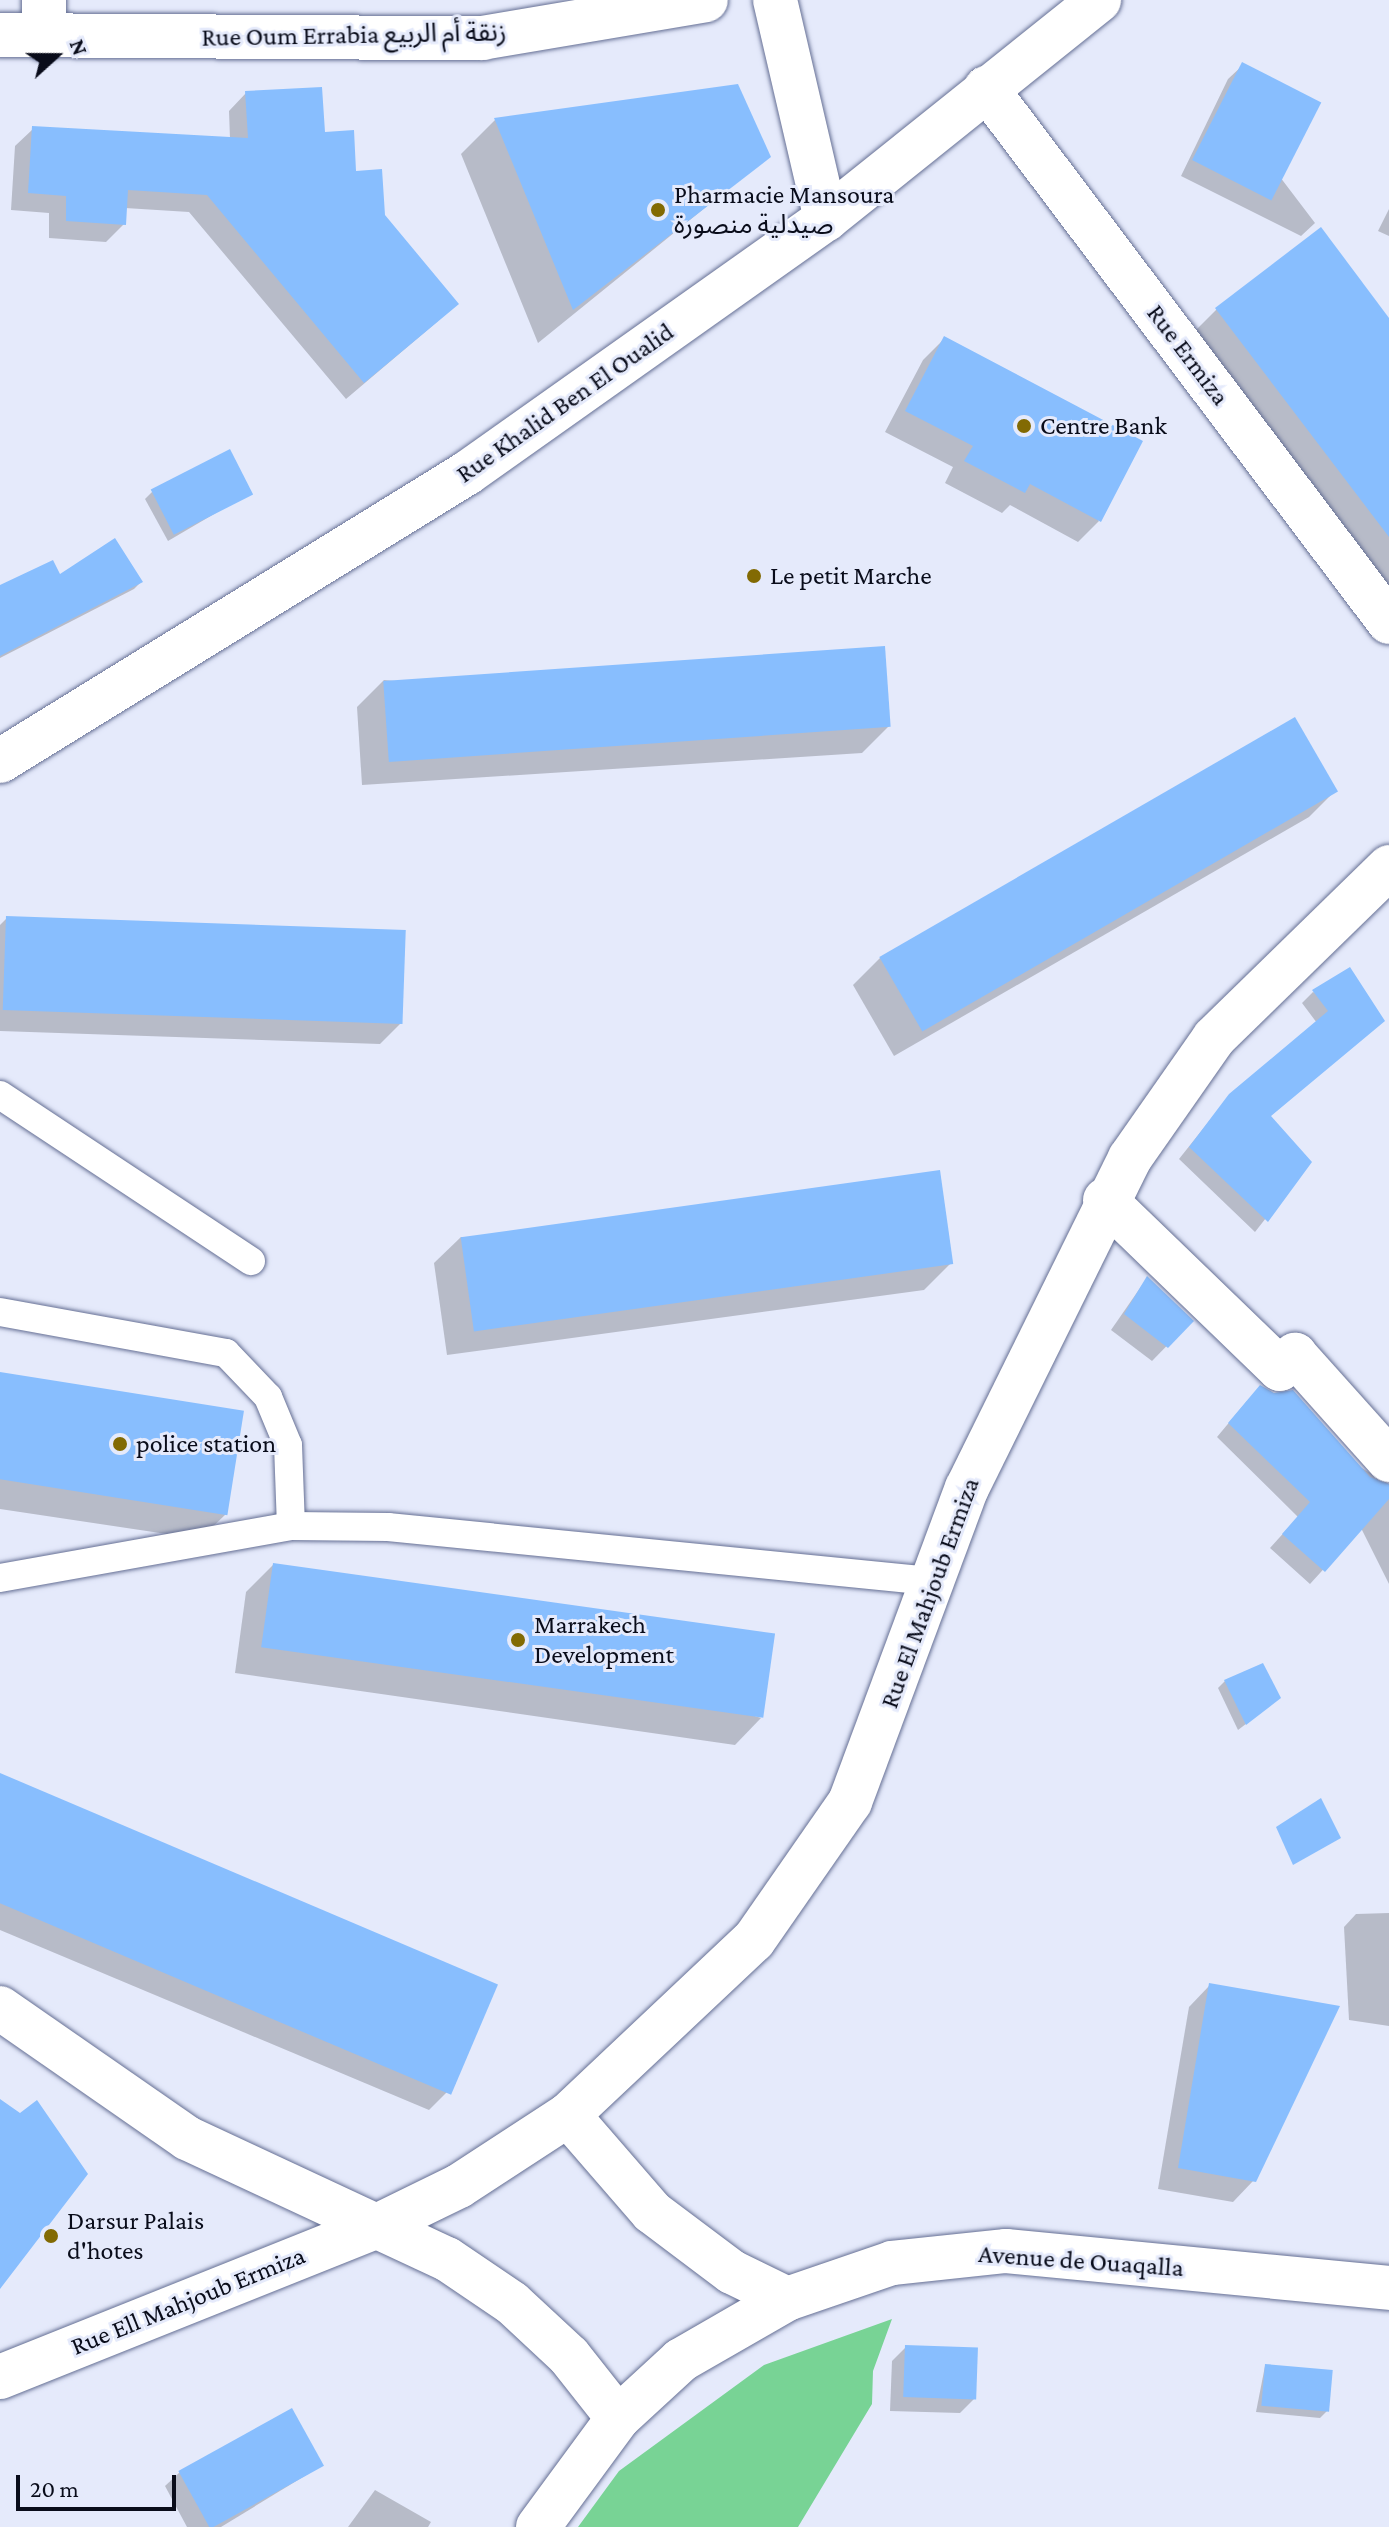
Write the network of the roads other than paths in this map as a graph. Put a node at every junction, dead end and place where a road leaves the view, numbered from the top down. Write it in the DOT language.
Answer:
graph roads {
  1 [pos="706,0"];
  2 [pos="775,0"];
  3 [pos="1099,0"];
  4 [pos="44,20"];
  5 [pos="0,35"];
  6 [pos="986,88"];
  7 [pos="826,219"];
  8 [pos="1389,622"];
  9 [pos="0,761"];
  10 [pos="1389,867"];
  11 [pos="0,1095"];
  12 [pos="1105,1200"];
  13 [pos="251,1261"];
  14 [pos="0,1312"];
  15 [pos="1389,1460"];
  16 [pos="291,1526"];
  17 [pos="0,1578"];
  18 [pos="930,1581"];
  19 [pos="0,2008"];
  20 [pos="568,2115"];
  21 [pos="377,2226"];
  22 [pos="1389,2288"];
  23 [pos="787,2299"];
  24 [pos="0,2377"];
  25 [pos="618,2418"];
  26 [pos="538,2527"];
  1 -- 4 [label="street, Rue Oum Errabia زنقة أم الربيع"];
  2 -- 7 [label="street"];
  3 -- 6 [label="street, Rue Khalid Ben El Oualid"];
  4 -- 5 [label="street, Rue Oum Errabia زنقة أم الربيع"];
  6 -- 7 [label="street, Rue Khalid Ben El Oualid"];
  6 -- 8 [label="street, Rue Ermiza"];
  7 -- 9 [label="street, Rue Khalid Ben El Oualid"];
  10 -- 12 [label="street, Rue El Mahjoub Ermiza"];
  11 -- 13 [label="lane"];
  12 -- 15 [label="street"];
  12 -- 18 [label="street, Rue El Mahjoub Ermiza"];
  14 -- 16 [label="lane"];
  16 -- 17 [label="lane"];
  16 -- 18 [label="lane"];
  18 -- 20 [label="street, Rue El Mahjoub Ermiza"];
  19 -- 21 [label="street"];
  20 -- 21 [label="street, Rue El Mahjoub Ermiza"];
  20 -- 23 [label="street"];
  21 -- 24 [label="street, Rue Ell Mahjoub Ermiza"];
  21 -- 25 [label="street"];
  22 -- 23 [label="street, Avenue de Ouaqalla"];
  23 -- 25 [label="street, Avenue de Ouaqalla"];
  25 -- 26 [label="street, Avenue de Ouaqalla"];
}
